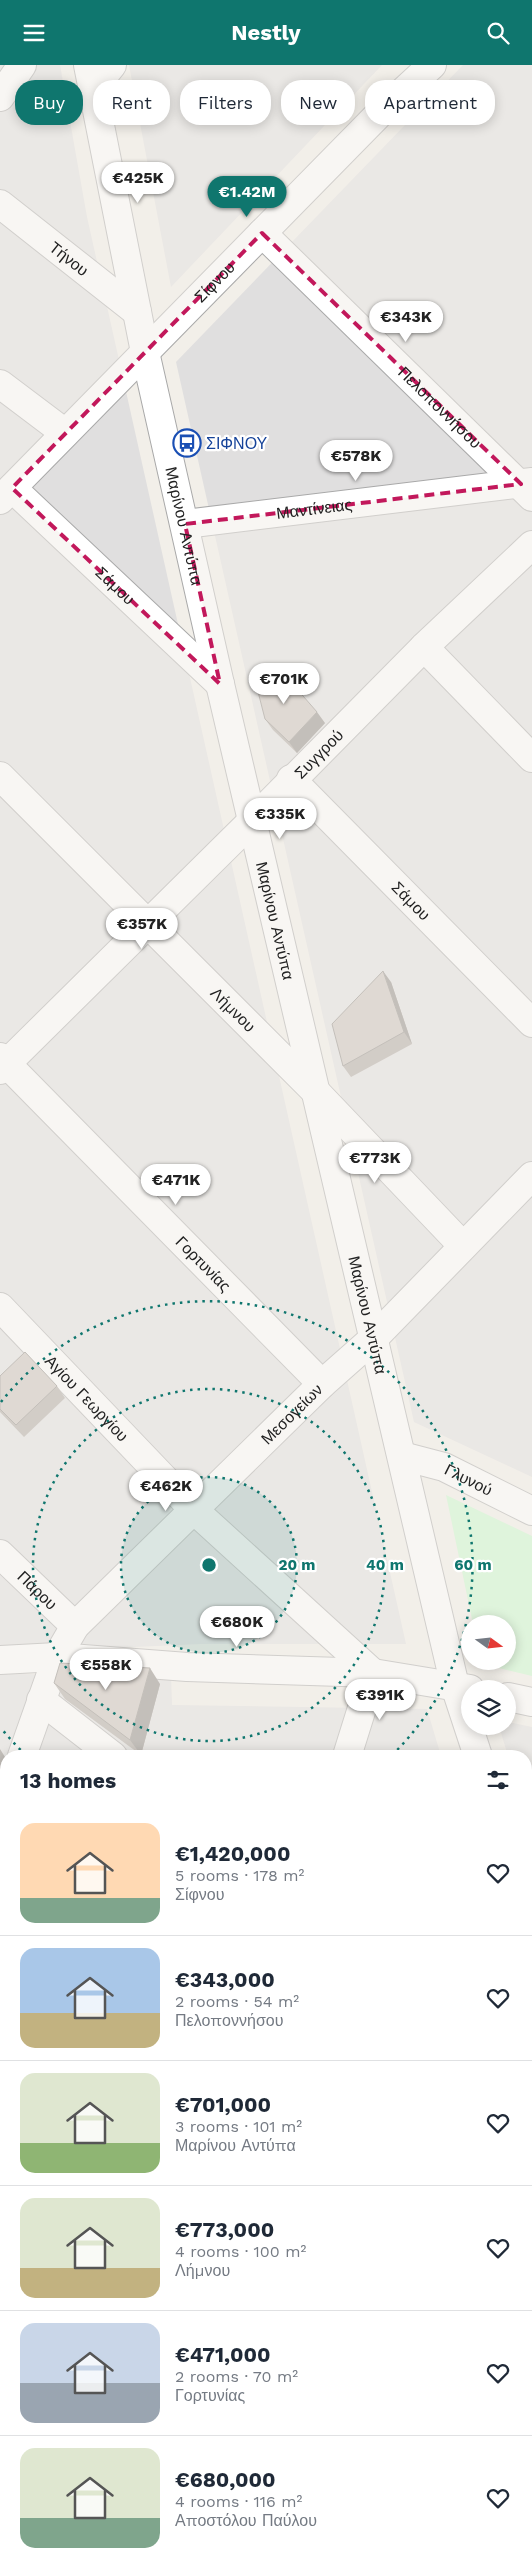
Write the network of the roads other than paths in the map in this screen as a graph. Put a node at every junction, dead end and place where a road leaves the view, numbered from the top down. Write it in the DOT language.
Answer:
graph roads {
  1 [pos="22,65"];
  2 [pos="112,65"];
  3 [pos="432,65"];
  4 [pos="91,77"];
  5 [pos="0,97"];
  6 [pos="0,204"];
  7 [pos="262,233"];
  8 [pos="137,312"];
  9 [pos="145,352"];
  10 [pos="0,384"];
  11 [pos="65,433"];
  12 [pos="528,488"];
  13 [pos="6,494"];
  14 [pos="185,524"];
  15 [pos="532,545"];
  16 [pos="424,647"];
  17 [pos="220,685"];
  18 [pos="532,758"];
  19 [pos="0,776"];
  20 [pos="291,779"];
  21 [pos="253,819"];
  22 [pos="146,924"];
  23 [pos="532,1023"];
  24 [pos="2,1063"];
  25 [pos="317,1093"];
  26 [pos="532,1175"];
  27 [pos="463,1246"];
  28 [pos="0,1307"];
  29 [pos="374,1338"];
  30 [pos="322,1384"];
  31 [pos="402,1456"];
  32 [pos="194,1510"];
  33 [pos="532,1511"];
  34 [pos="0,1555"];
  35 [pos="75,1626"];
  36 [pos="57,1657"];
  37 [pos="0,1659"];
  38 [pos="373,1673"];
  39 [pos="461,1680"];
  40 [pos="461,1688"];
  41 [pos="516,1699"];
  42 [pos="41,1700"];
  43 [pos="532,1702"];
  44 [pos="473,1735"];
  45 [pos="24,1750"];
  46 [pos="105,1750"];
  47 [pos="349,1750"];
  48 [pos="477,1750"];
  1 -- 5 [label="street"];
  2 -- 4 [label="street"];
  3 -- 7 [label="street, Σίφνου"];
  4 -- 8 [label="street, Μαρίνου Αντύπα"];
  6 -- 8 [label="street, Τήνου"];
  7 -- 9 [label="street, Σίφνου"];
  7 -- 12 [label="street, Πελοποννήσου"];
  8 -- 9 [label="street, Μαρίνου Αντύπα"];
  9 -- 11 [label="street, Σίφνου"];
  9 -- 14 [label="street, Μαρίνου Αντύπα"];
  10 -- 11 [label="street"];
  11 -- 13 [label="street, Σίφνου"];
  12 -- 14 [label="street, Μαντίνειας"];
  13 -- 17 [label="street, Σάμου"];
  14 -- 17 [label="street, Μαρίνου Αντύπα"];
  15 -- 16 [label="street, Συγγρού"];
  16 -- 18 [label="street"];
  16 -- 20 [label="street, Συγγρού"];
  17 -- 21 [label="street, Μαρίνου Αντύπα"];
  19 -- 22 [label="street, Λήμνου"];
  20 -- 21 [label="street, Συγγρού"];
  20 -- 23 [label="street, Σάμου"];
  21 -- 22 [label="street, Συγγρού"];
  21 -- 25 [label="street, Μαρίνου Αντύπα"];
  22 -- 24 [label="street, Συγγρού"];
  22 -- 25 [label="street, Λήμνου"];
  24 -- 30 [label="street, Γορτυνίας"];
  25 -- 27 [label="street, Λήμνου"];
  25 -- 29 [label="street, Μαρίνου Αντύπα"];
  26 -- 27 [label="street, Μεσογείων"];
  27 -- 29 [label="street, Μεσογείων"];
  28 -- 32 [label="street, Αγίου Γεωργίου"];
  29 -- 30 [label="street, Μεσογείων"];
  29 -- 31 [label="street, Μαρίνου Αντύπα"];
  30 -- 32 [label="street, Μεσογείων"];
  31 -- 33 [label="street, Γλυνού"];
  31 -- 39 [label="street, Μαρίνου Αντύπα"];
  32 -- 35 [label="street, Μεσογείων"];
  32 -- 38 [label="street, Αγίου Γεωργίου"];
  34 -- 35 [label="street, Πάρου"];
  35 -- 36 [label="street, Μεσογείων"];
  36 -- 37 [label="street"];
  36 -- 38 [label="street"];
  36 -- 42 [label="street, Μεσογείων"];
  38 -- 40 [label="street"];
  38 -- 47 [label="street"];
  41 -- 43 [label="street"];
  42 -- 45 [label="street, Μεσογείων"];
  42 -- 46 [label="street"];
  44 -- 48 [label="street, Μαρίνου Αντύπα"];
}
